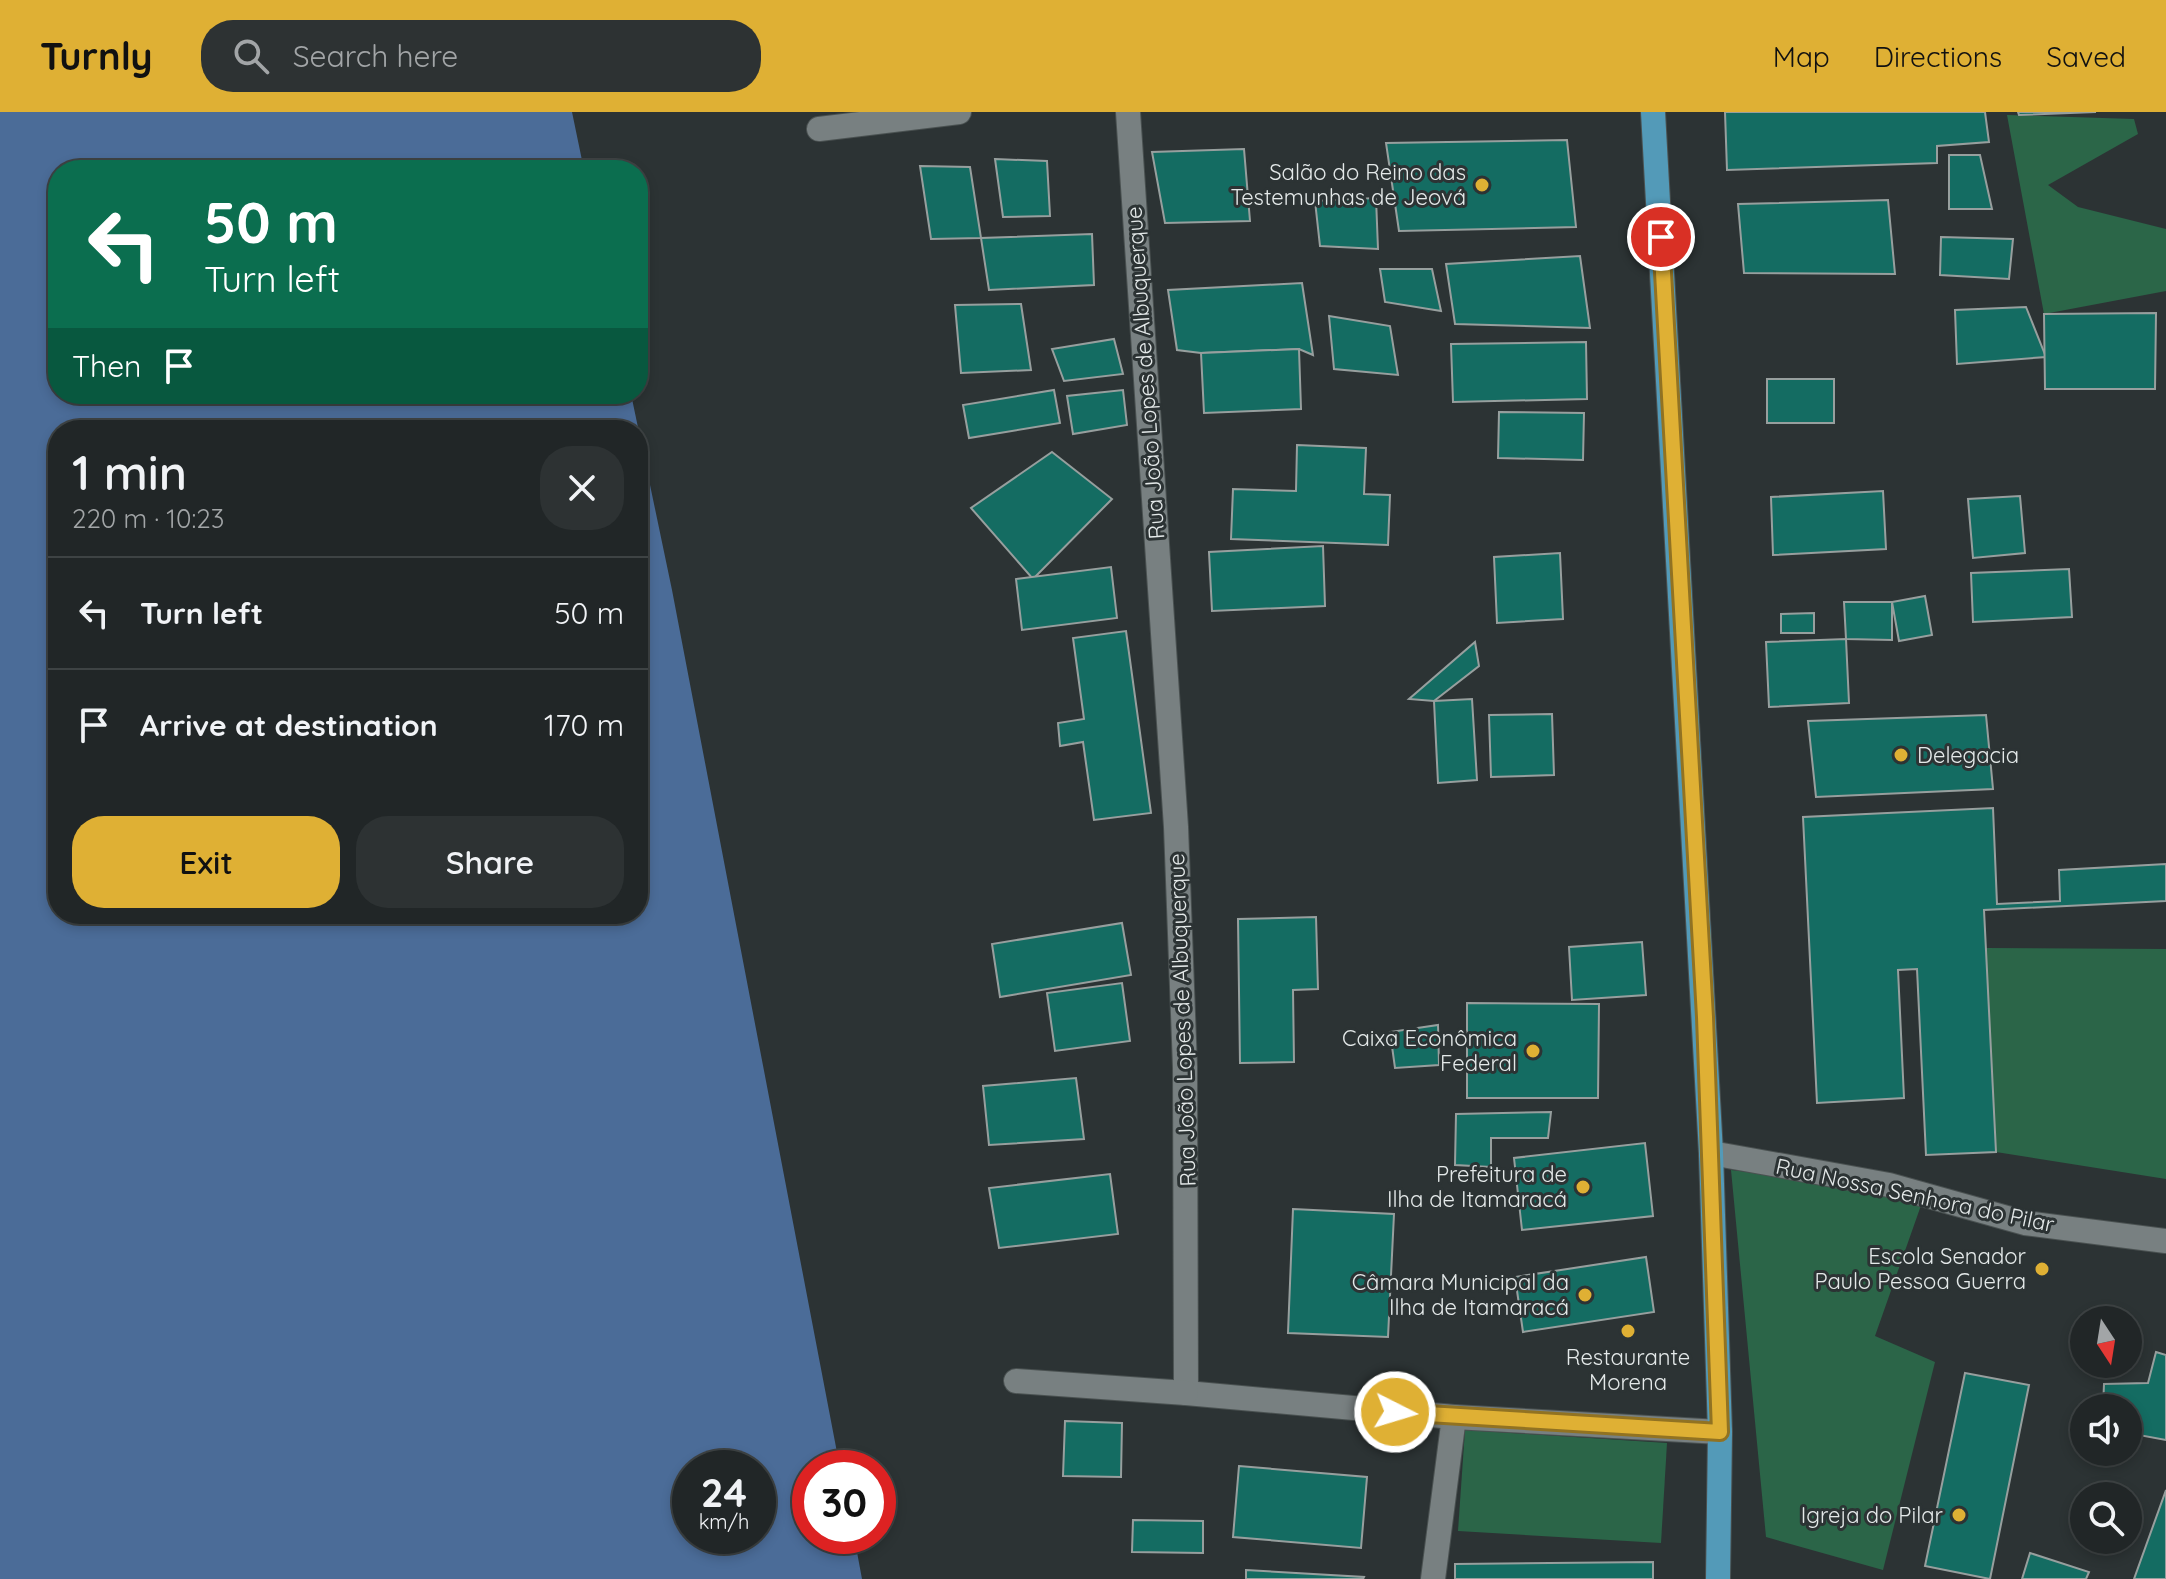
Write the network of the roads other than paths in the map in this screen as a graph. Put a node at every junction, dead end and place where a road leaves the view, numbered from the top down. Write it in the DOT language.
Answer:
graph roads {
  1 [pos="959,112"];
  2 [pos="1128,112"];
  3 [pos="1653,112"];
  4 [pos="819,129"];
  5 [pos="1711,1153"];
  6 [pos="2166,1241"];
  7 [pos="1016,1381"];
  8 [pos="1186,1393"];
  9 [pos="1454,1417"];
  10 [pos="1720,1432"];
  11 [pos="1433,1579"];
  12 [pos="1718,1579"];
  1 -- 4 [label="street"];
  2 -- 8 [label="street, Rua João Lopes de Albuquerque"];
  3 -- 5 [label="main road"];
  5 -- 6 [label="street, Rua Nossa Senhora do Pilar"];
  5 -- 10 [label="main road"];
  7 -- 8 [label="street"];
  8 -- 9 [label="street"];
  9 -- 10 [label="street"];
  9 -- 11 [label="street"];
  10 -- 12 [label="main road"];
}
